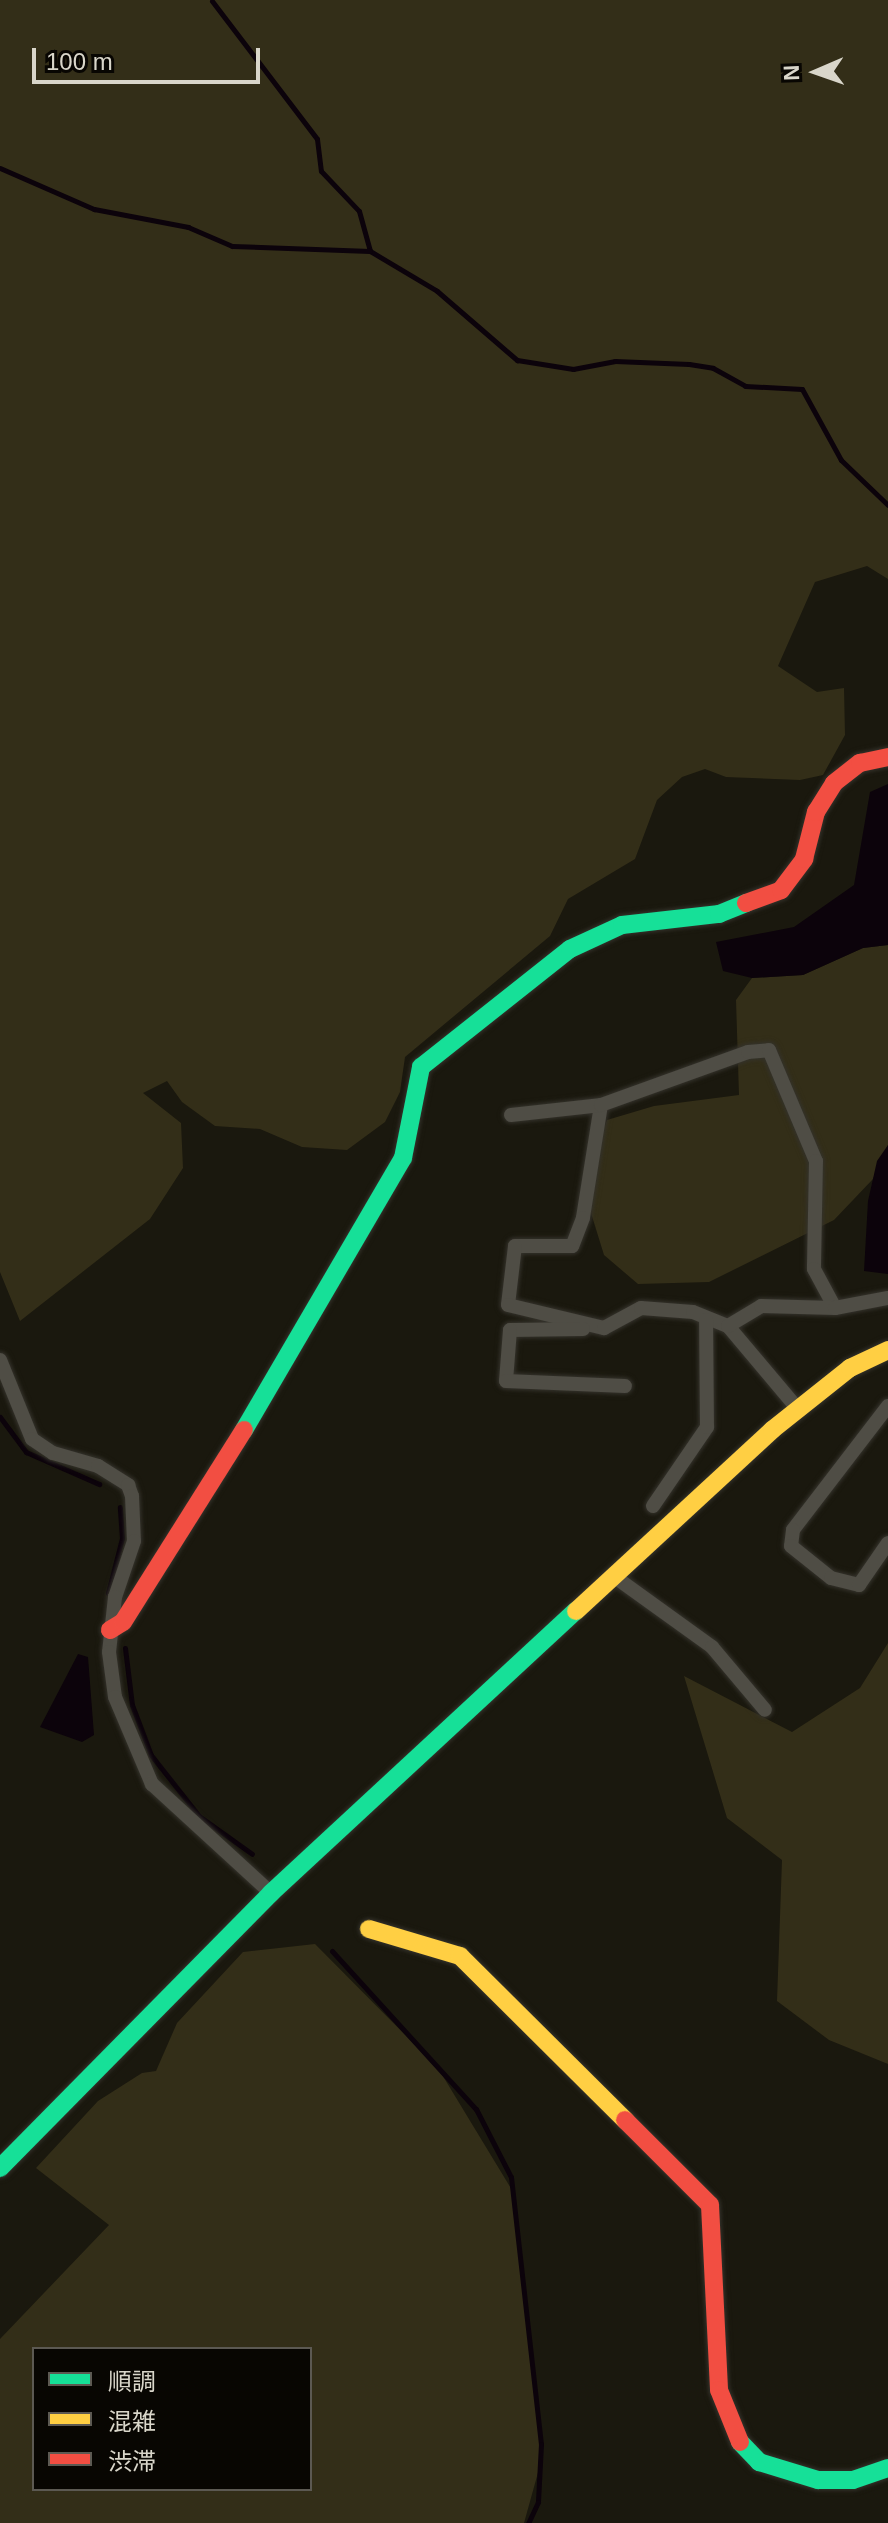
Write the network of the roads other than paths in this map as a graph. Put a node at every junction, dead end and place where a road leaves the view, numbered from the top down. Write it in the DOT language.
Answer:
graph roads {
  1 [pos="888,757"];
  2 [pos="601,1105"];
  3 [pos="511,1115"];
  4 [pos="888,1298"];
  5 [pos="835,1308"];
  6 [pos="706,1320"];
  7 [pos="728,1326"];
  8 [pos="604,1328"];
  9 [pos="888,1350"];
  10 [pos="0,1360"];
  11 [pos="625,1386"];
  12 [pos="888,1406"];
  13 [pos="798,1409"];
  14 [pos="653,1506"];
  15 [pos="888,1543"];
  16 [pos="615,1577"];
  17 [pos="110,1630"];
  18 [pos="765,1710"];
  19 [pos="271,1893"];
  20 [pos="369,1929"];
  21 [pos="0,2168"];
  22 [pos="888,2468"];
  1 -- 17 [label="street"];
  2 -- 3 [label="street"];
  2 -- 5 [label="street"];
  2 -- 8 [label="street"];
  4 -- 5 [label="street"];
  5 -- 7 [label="street"];
  6 -- 7 [label="street"];
  6 -- 8 [label="street"];
  6 -- 14 [label="street"];
  7 -- 13 [label="street"];
  8 -- 11 [label="street"];
  9 -- 13 [label="street"];
  10 -- 17 [label="street"];
  12 -- 15 [label="street"];
  13 -- 16 [label="street"];
  16 -- 18 [label="street"];
  16 -- 19 [label="street"];
  17 -- 19 [label="street"];
  19 -- 21 [label="street"];
  20 -- 22 [label="street"];
}
